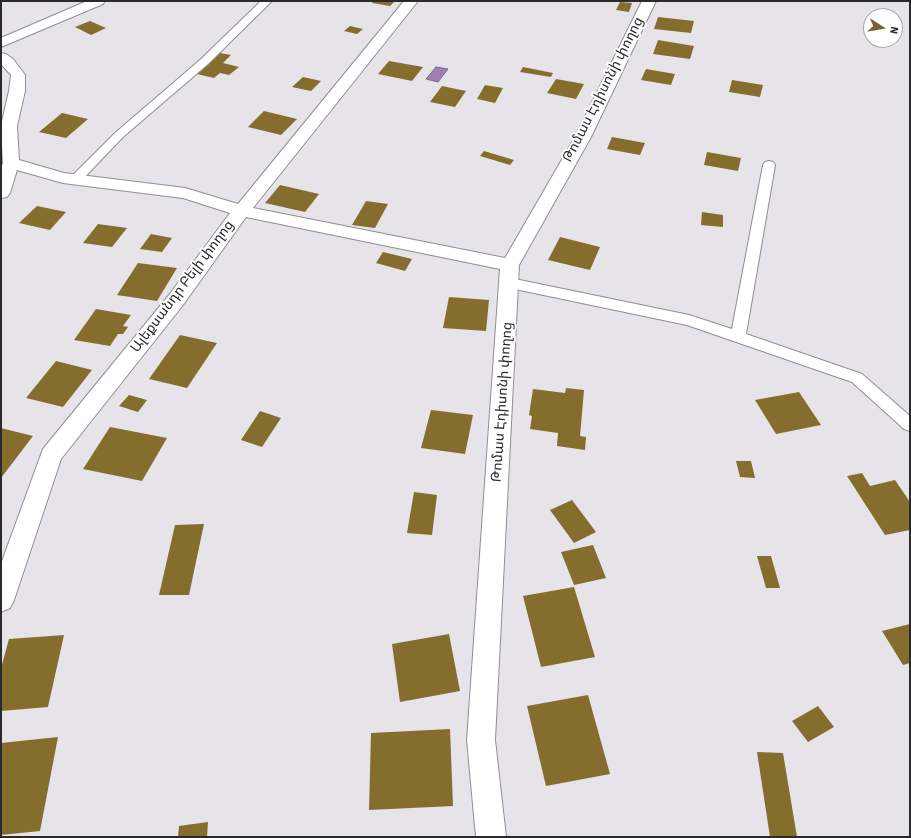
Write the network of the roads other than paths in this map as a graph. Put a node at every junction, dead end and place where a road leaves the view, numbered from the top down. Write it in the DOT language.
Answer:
graph roads {
  1 [pos="98,1"];
  2 [pos="267,1"];
  3 [pos="411,1"];
  4 [pos="649,1"];
  5 [pos="1,43"];
  6 [pos="1,58"];
  7 [pos="11,163"];
  8 [pos="769,165"];
  9 [pos="75,180"];
  10 [pos="1,193"];
  11 [pos="242,211"];
  12 [pos="510,274"];
  13 [pos="738,337"];
  14 [pos="910,425"];
  15 [pos="1,600"];
  16 [pos="491,837"];
  1 -- 5 [label="street"];
  2 -- 9 [label="lane"];
  3 -- 11 [label="street, Ալեքսանդր Բելի փողոց"];
  4 -- 12 [label="street, Թոմաս Էդիսոնի փողոց"];
  6 -- 7 [label="street"];
  7 -- 9 [label="street"];
  7 -- 10 [label="street"];
  8 -- 13 [label="lane"];
  9 -- 11 [label="street"];
  11 -- 12 [label="street"];
  11 -- 15 [label="street, Ալեքսանդր Բելի փողոց"];
  12 -- 13 [label="lane"];
  12 -- 16 [label="street, Թոմաս Էդիսոնի փողոց"];
  13 -- 14 [label="lane"];
}
